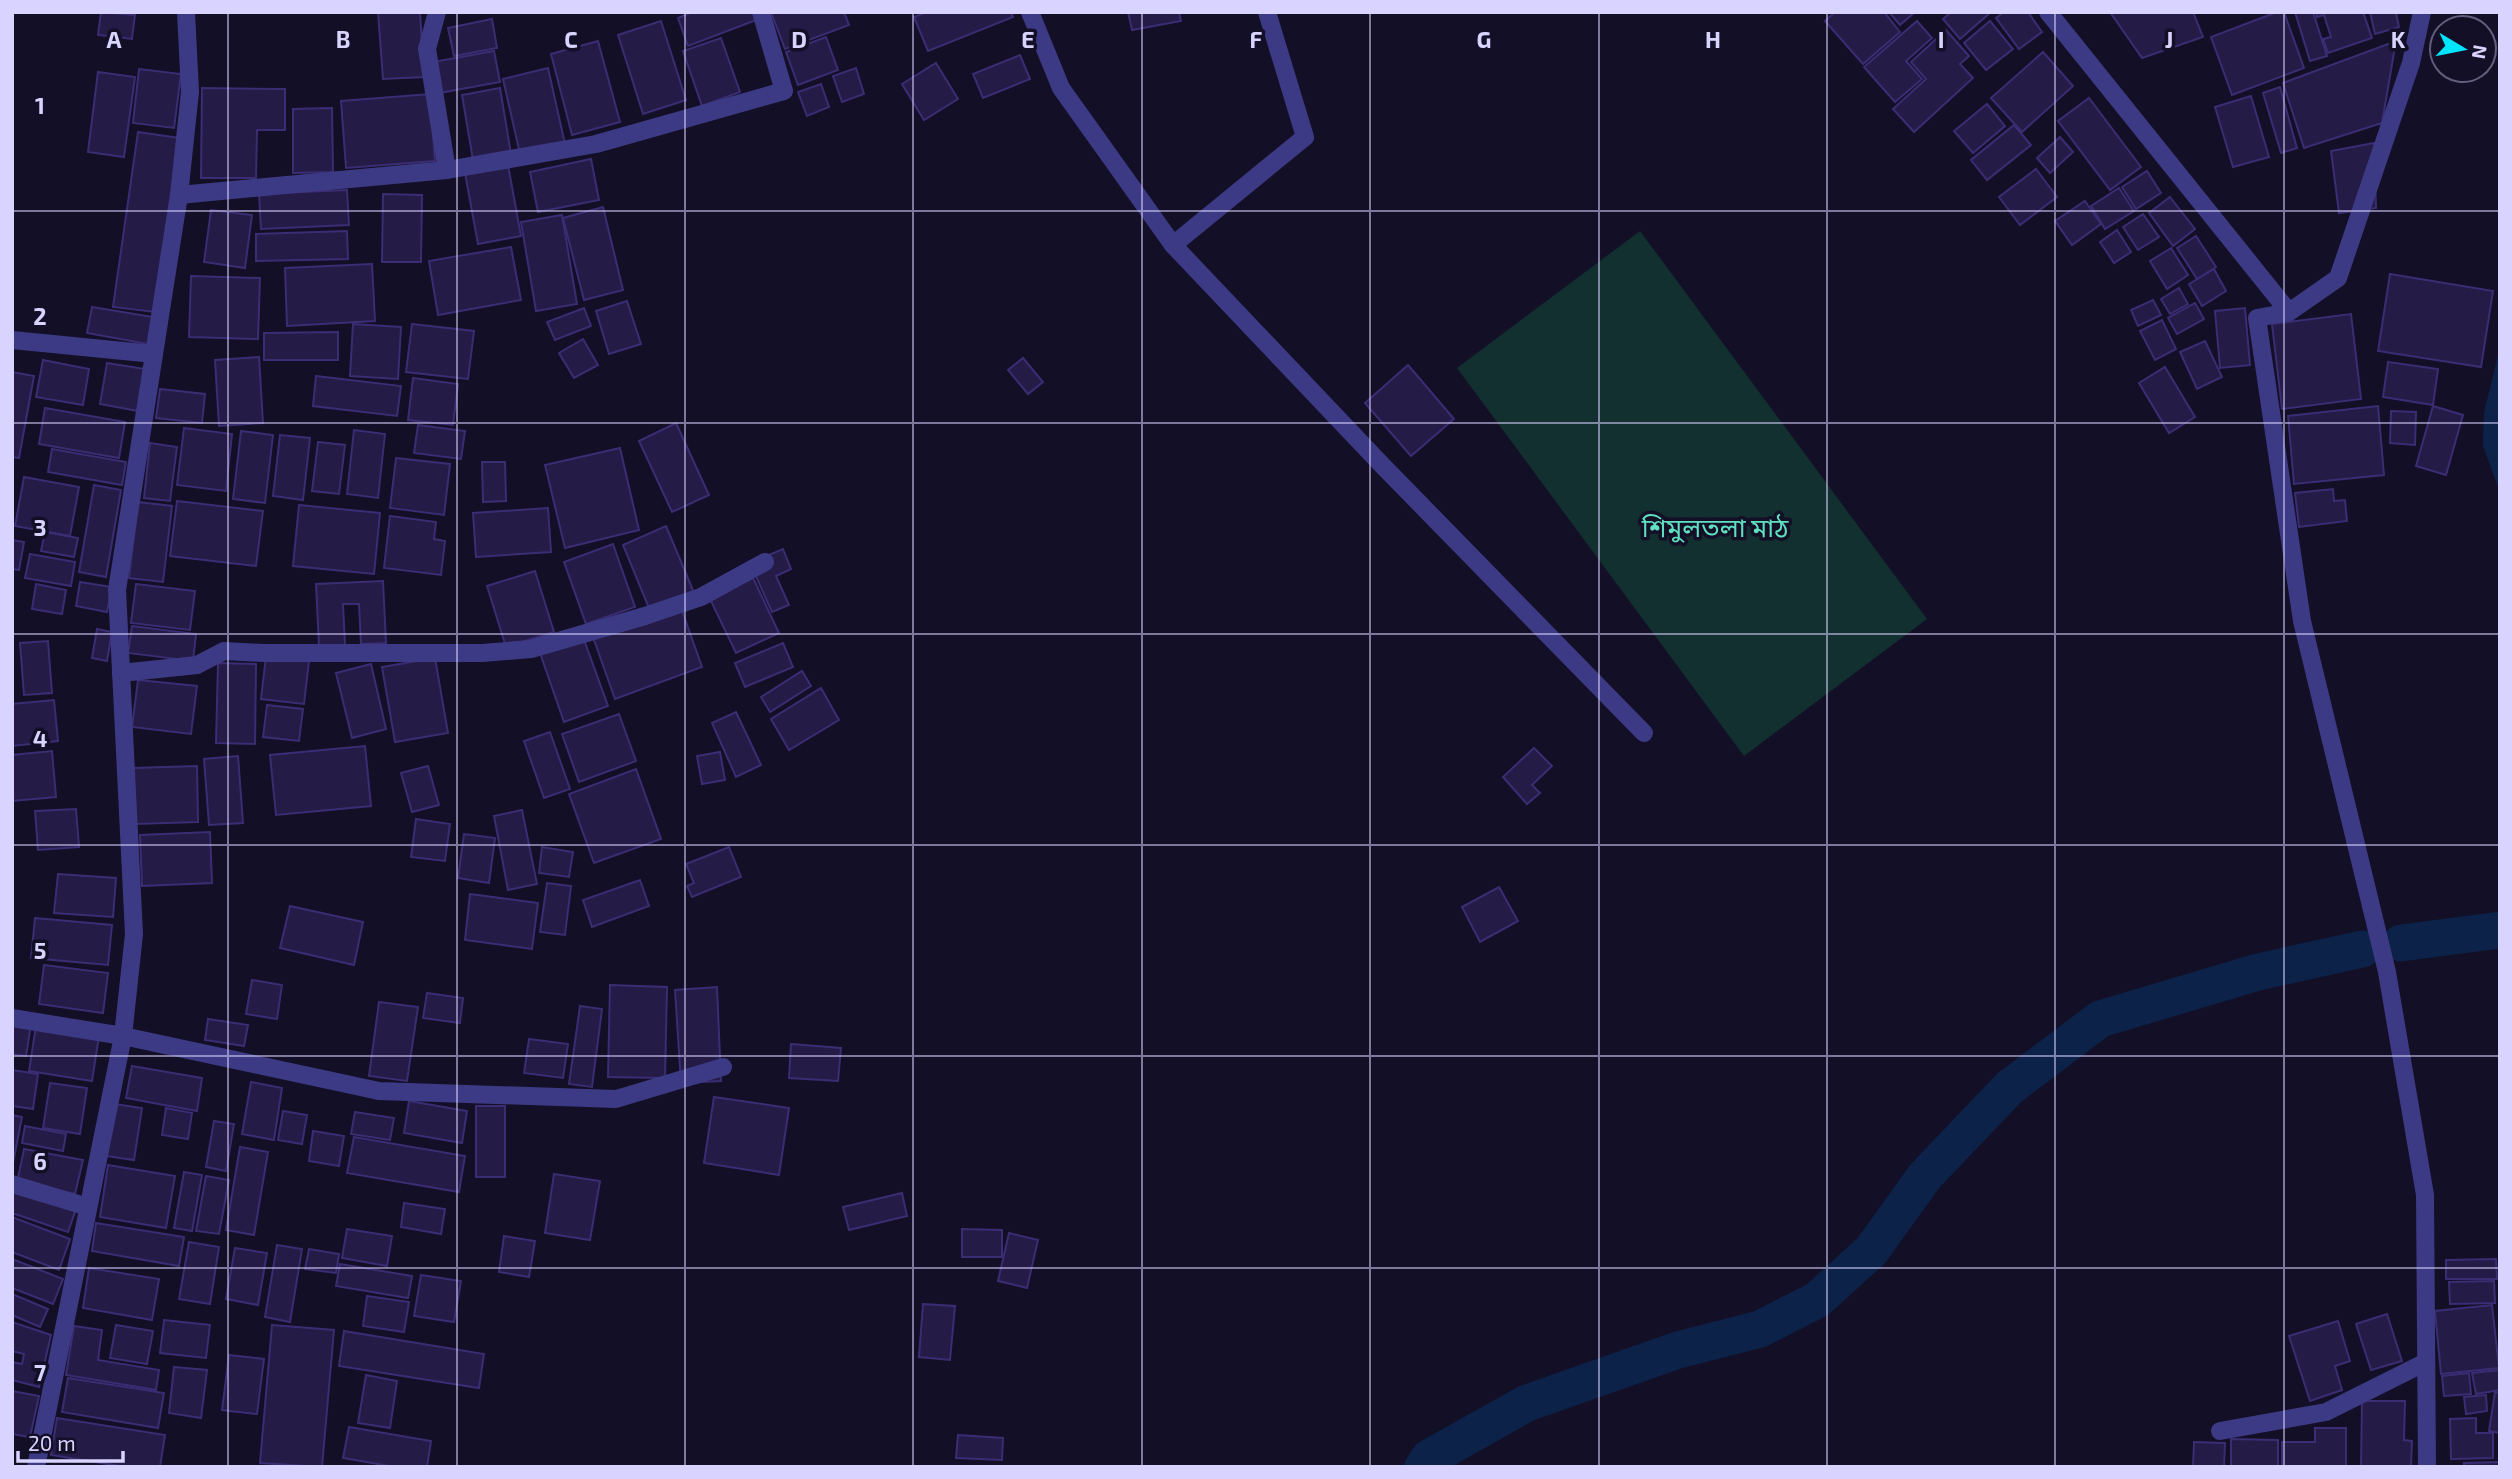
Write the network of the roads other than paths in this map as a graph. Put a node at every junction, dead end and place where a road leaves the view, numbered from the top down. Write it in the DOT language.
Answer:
graph roads {
  1 [pos="186,12"];
  2 [pos="437,12"];
  3 [pos="761,12"];
  4 [pos="1030,12"];
  5 [pos="1267,12"];
  6 [pos="2048,12"];
  7 [pos="2422,12"];
  8 [pos="447,170"];
  9 [pos="179,195"];
  10 [pos="1173,245"];
  11 [pos="2289,313"];
  12 [pos="12,340"];
  13 [pos="154,354"];
  14 [pos="765,562"];
  15 [pos="121,673"];
  16 [pos="1644,733"];
  17 [pos="12,1018"];
  18 [pos="123,1036"];
  19 [pos="723,1067"];
  20 [pos="12,1184"];
  21 [pos="89,1207"];
  22 [pos="2426,1362"];
  23 [pos="2220,1431"];
  24 [pos="36,1467"];
  25 [pos="2427,1467"];
  1 -- 9 [label="street"];
  2 -- 8 [label="street"];
  3 -- 8 [label="street"];
  4 -- 10 [label="street"];
  5 -- 10 [label="street"];
  6 -- 11 [label="street"];
  7 -- 11 [label="street"];
  8 -- 9 [label="street"];
  9 -- 13 [label="street"];
  10 -- 16 [label="street"];
  11 -- 22 [label="street"];
  12 -- 13 [label="street"];
  13 -- 15 [label="street"];
  14 -- 15 [label="street"];
  15 -- 18 [label="street"];
  17 -- 18 [label="street"];
  18 -- 19 [label="street"];
  18 -- 21 [label="street"];
  20 -- 21 [label="street"];
  21 -- 24 [label="street"];
  22 -- 23 [label="street"];
  22 -- 25 [label="street"];
}
